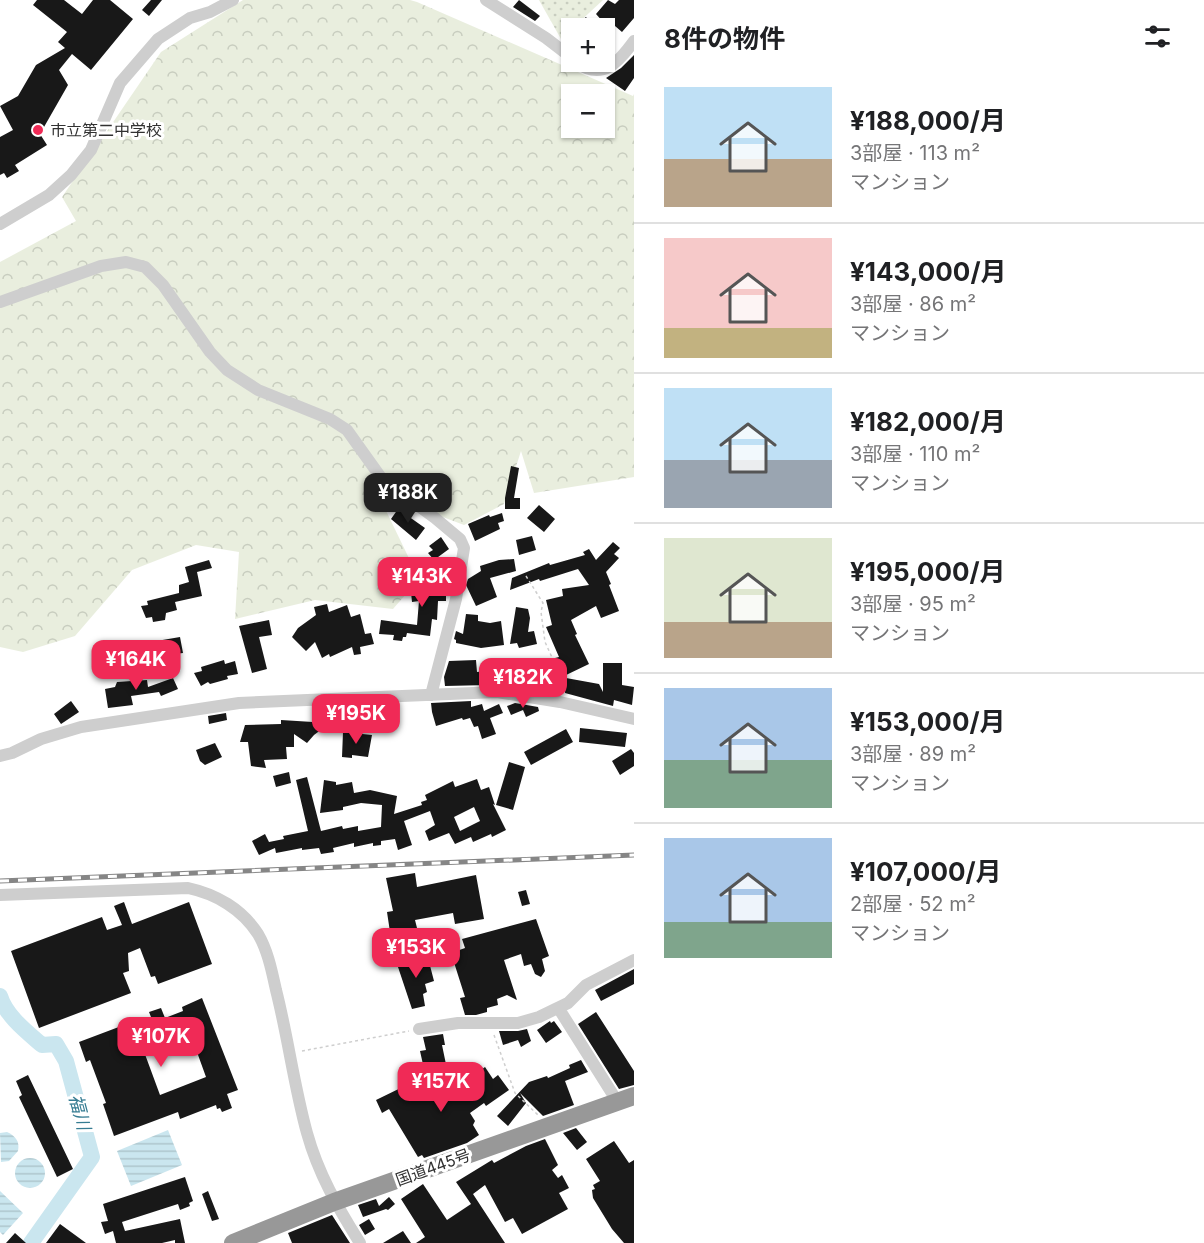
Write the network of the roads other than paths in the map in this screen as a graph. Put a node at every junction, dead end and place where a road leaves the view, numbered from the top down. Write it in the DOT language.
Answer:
graph roads {
  1 [pos="233,0"];
  2 [pos="486,0"];
  3 [pos="634,41"];
  4 [pos="561,50"];
  5 [pos="615,64"];
  6 [pos="0,224"];
  7 [pos="0,302"];
  8 [pos="430,695"];
  9 [pos="633,716"];
  10 [pos="0,756"];
  11 [pos="0,896"];
  12 [pos="634,960"];
  13 [pos="559,1009"];
  14 [pos="419,1029"];
  15 [pos="626,1098"];
  16 [pos="334,1202"];
  17 [pos="233,1243"];
  18 [pos="360,1243"];
  1 -- 6 [label="street"];
  2 -- 4 [label="street"];
  3 -- 5 [label="street"];
  7 -- 8 [label="street"];
  8 -- 9 [label="street"];
  8 -- 10 [label="street"];
  11 -- 16 [label="street"];
  12 -- 13 [label="street"];
  13 -- 14 [label="street"];
  13 -- 15 [label="street"];
  15 -- 16 [label="highway, 国道445号"];
  16 -- 17 [label="highway, 国道445号"];
  16 -- 18 [label="street"];
}
